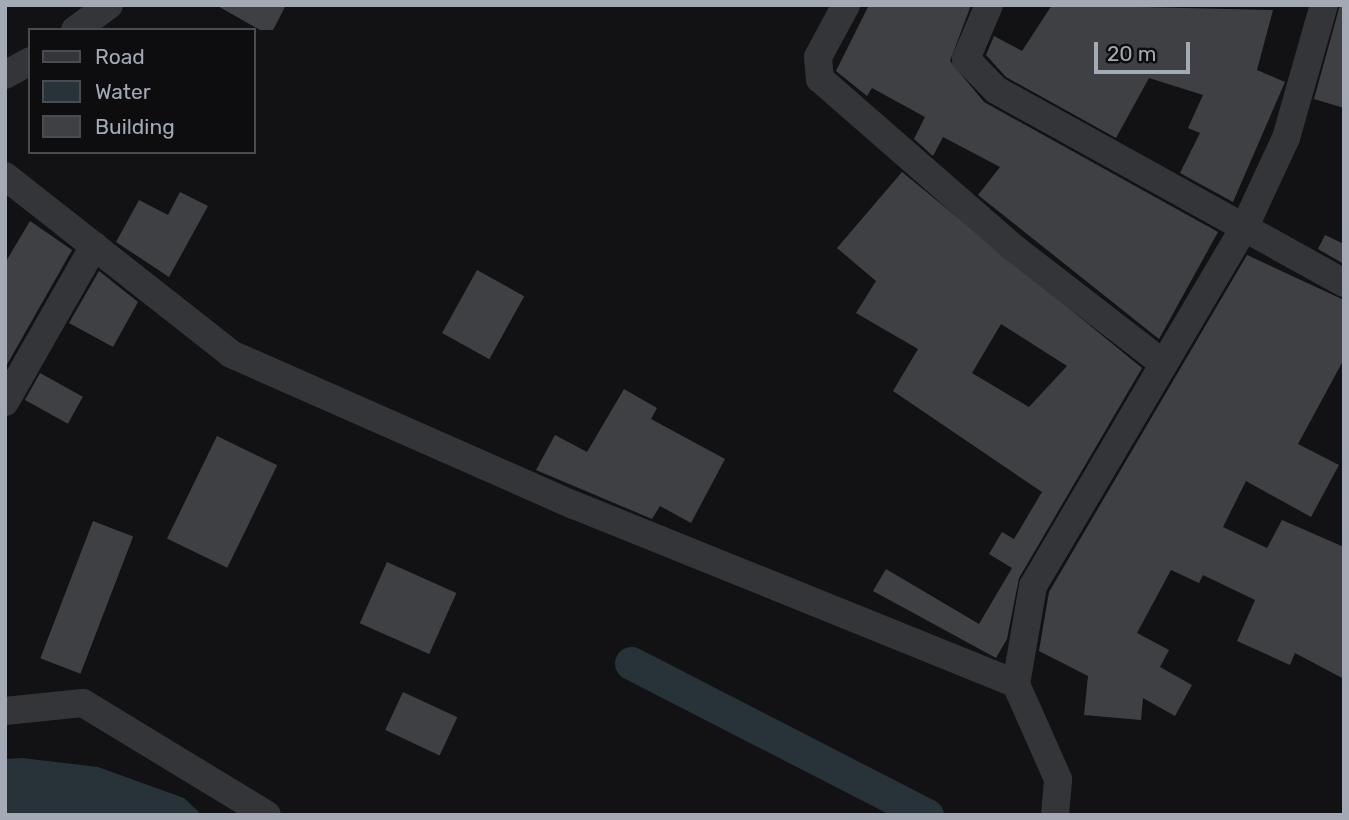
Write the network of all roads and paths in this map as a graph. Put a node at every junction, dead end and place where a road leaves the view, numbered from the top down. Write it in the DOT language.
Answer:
graph roads {
  1 [pos="109,5"];
  2 [pos="846,5"];
  3 [pos="989,5"];
  4 [pos="1324,5"];
  5 [pos="78,28"];
  6 [pos="5,176"];
  7 [pos="1245,223"];
  8 [pos="94,246"];
  9 [pos="1344,283"];
  10 [pos="1164,364"];
  11 [pos="5,402"];
  12 [pos="1016,684"];
  13 [pos="5,711"];
  14 [pos="267,815"];
  15 [pos="1055,815"];
  1 -- 5 [label="street"];
  2 -- 10 [label="street"];
  3 -- 7 [label="street"];
  4 -- 7 [label="street"];
  6 -- 8 [label="street"];
  7 -- 9 [label="street"];
  7 -- 10 [label="street"];
  8 -- 11 [label="street"];
  8 -- 12 [label="street"];
  10 -- 12 [label="street"];
  12 -- 15 [label="street"];
  13 -- 14 [label="street"];
}
